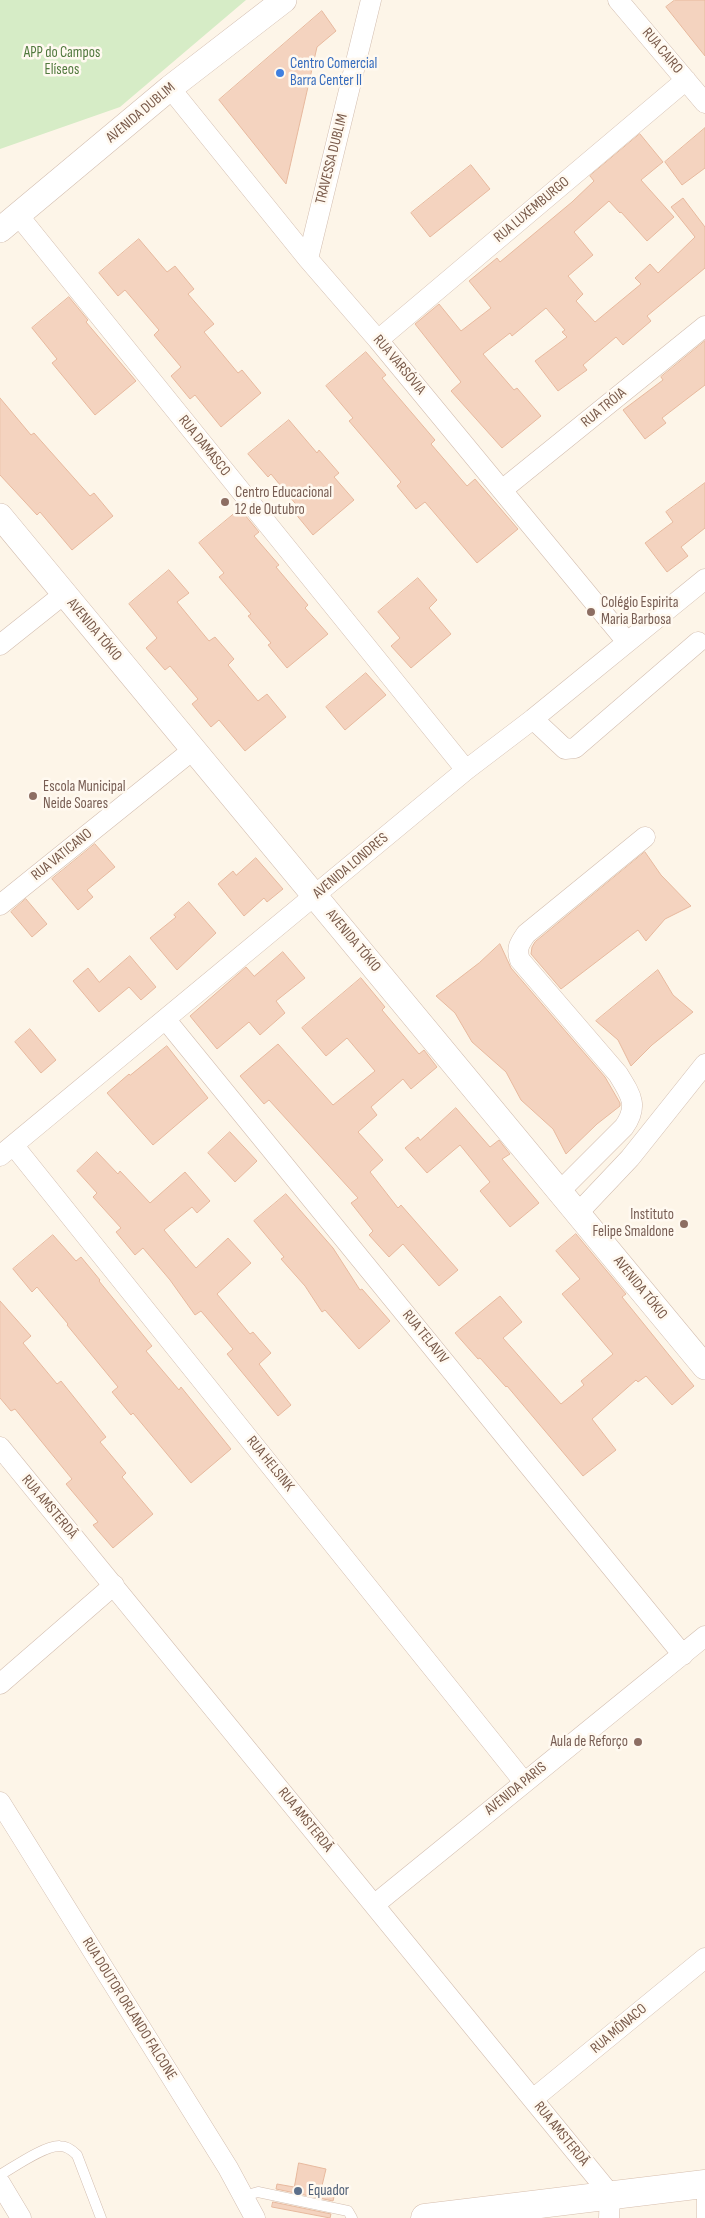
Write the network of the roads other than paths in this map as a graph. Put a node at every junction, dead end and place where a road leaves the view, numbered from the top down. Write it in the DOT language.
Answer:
graph roads {
  1 [pos="284,0"];
  2 [pos="371,0"];
  3 [pos="618,0"];
  4 [pos="686,80"];
  5 [pos="170,88"];
  6 [pos="705,103"];
  7 [pos="9,222"];
  8 [pos="308,259"];
  9 [pos="705,326"];
  10 [pos="378,340"];
  11 [pos="502,490"];
  12 [pos="0,516"];
  13 [pos="702,586"];
  14 [pos="64,594"];
  15 [pos="627,642"];
  16 [pos="698,642"];
  17 [pos="0,645"];
  18 [pos="533,719"];
  19 [pos="194,749"];
  20 [pos="466,770"];
  21 [pos="645,837"];
  22 [pos="316,896"];
  23 [pos="0,905"];
  24 [pos="166,1020"];
  25 [pos="705,1064"];
  26 [pos="7,1151"];
  27 [pos="560,1191"];
  28 [pos="578,1213"];
  29 [pos="705,1367"];
  30 [pos="0,1447"];
  31 [pos="114,1585"];
  32 [pos="705,1636"];
  33 [pos="683,1655"];
  34 [pos="0,1684"];
  35 [pos="524,1782"];
  36 [pos="0,1802"];
  37 [pos="374,1905"];
  38 [pos="705,1958"];
  39 [pos="533,2100"];
  40 [pos="0,2174"];
  41 [pos="0,2183"];
  42 [pos="703,2184"];
  43 [pos="244,2196"];
  44 [pos="609,2206"];
  45 [pos="21,2218"];
  46 [pos="101,2218"];
  47 [pos="255,2218"];
  48 [pos="352,2218"];
  49 [pos="426,2218"];
  50 [pos="702,2218"];
  1 -- 5 [label="street, AVENIDA DUBLIM"];
  2 -- 8 [label="street, TRAVESSA DUBLIM"];
  3 -- 4 [label="street, RUA CAIRO"];
  4 -- 6 [label="street, RUA CAIRO"];
  4 -- 10 [label="street, RUA LUXEMBURGO"];
  5 -- 7 [label="street, AVENIDA DUBLIM"];
  5 -- 8 [label="street, RUA VARSÓVIA"];
  7 -- 20 [label="street, RUA DAMASCO"];
  8 -- 10 [label="street, RUA VARSÓVIA"];
  9 -- 11 [label="street, RUA TRÓIA"];
  10 -- 11 [label="street, RUA VARSÓVIA"];
  11 -- 15 [label="street, RUA VARSÓVIA"];
  12 -- 14 [label="street, AVENIDA TÓKIO"];
  13 -- 15 [label="street, AVENIDA LONDRES"];
  14 -- 17 [label="street"];
  14 -- 19 [label="street, AVENIDA TÓKIO"];
  15 -- 18 [label="street, AVENIDA LONDRES"];
  16 -- 18 [label="street"];
  18 -- 20 [label="street, AVENIDA LONDRES"];
  19 -- 22 [label="street, AVENIDA TÓKIO"];
  19 -- 23 [label="street, RUA VATICANO"];
  20 -- 22 [label="street, AVENIDA LONDRES"];
  21 -- 27 [label="street"];
  22 -- 24 [label="street, AVENIDA LONDRES"];
  22 -- 27 [label="street, AVENIDA TÓKIO"];
  24 -- 26 [label="street, AVENIDA LONDRES"];
  24 -- 33 [label="street, RUA TELAVIV"];
  25 -- 28 [label="street"];
  26 -- 35 [label="street, RUA HELSINK"];
  27 -- 28 [label="street, AVENIDA TÓKIO"];
  28 -- 29 [label="street, AVENIDA TÓKIO"];
  30 -- 31 [label="street, RUA AMSTERDÃ"];
  31 -- 34 [label="street"];
  31 -- 37 [label="street, RUA AMSTERDÃ"];
  32 -- 33 [label="street, AVENIDA PARIS"];
  33 -- 35 [label="street, AVENIDA PARIS"];
  35 -- 37 [label="street, AVENIDA PARIS"];
  36 -- 43 [label="street, RUA DOUTOR ORLANDO FALCONE"];
  37 -- 39 [label="street, RUA AMSTERDÃ"];
  38 -- 39 [label="street, RUA MÔNACO"];
  39 -- 44 [label="street, RUA AMSTERDÃ"];
  40 -- 46 [label="lane"];
  41 -- 45 [label="street"];
  42 -- 44 [label="main road"];
  42 -- 50 [label="lane"];
  43 -- 47 [label="street, RUA DOUTOR ORLANDO FALCONE"];
  43 -- 48 [label="lane"];
  44 -- 49 [label="main road"];
}
